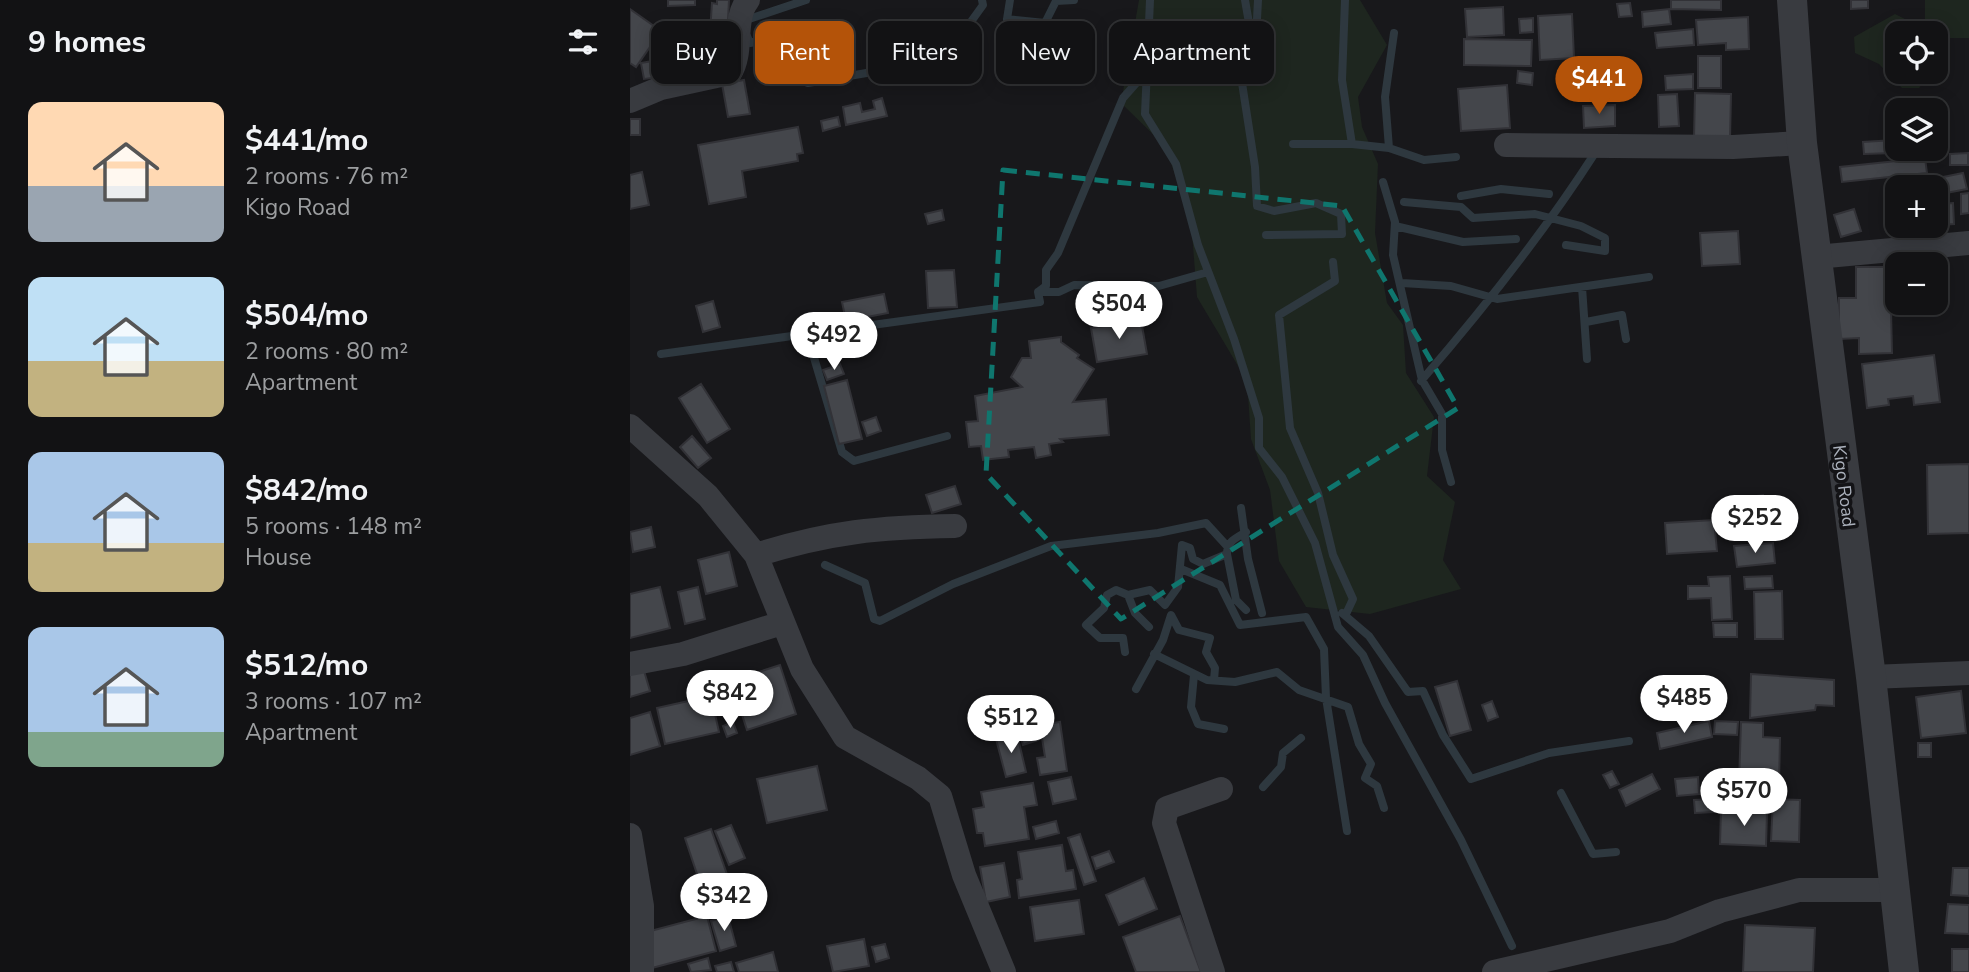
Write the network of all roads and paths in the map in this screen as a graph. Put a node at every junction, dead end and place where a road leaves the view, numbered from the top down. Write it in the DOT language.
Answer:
graph roads {
  1 [pos="748,0"];
  2 [pos="1792,0"];
  3 [pos="630,101"];
  4 [pos="1802,143"];
  5 [pos="1506,145"];
  6 [pos="1969,243"];
  7 [pos="1816,257"];
  8 [pos="630,426"];
  9 [pos="955,526"];
  10 [pos="756,555"];
  11 [pos="782,623"];
  12 [pos="630,664"];
  13 [pos="1969,673"];
  14 [pos="1871,677"];
  15 [pos="1221,789"];
  16 [pos="630,835"];
  17 [pos="1895,890"];
  18 [pos="642,972"];
  19 [pos="1004,972"];
  20 [pos="1213,972"];
  21 [pos="1494,972"];
  22 [pos="1904,972"];
  1 -- 3 [label="street"];
  2 -- 4 [label="street, Kigo Road"];
  4 -- 5 [label="street"];
  4 -- 7 [label="street, Kigo Road"];
  6 -- 7 [label="street"];
  7 -- 14 [label="street, Kigo Road"];
  8 -- 10 [label="street"];
  9 -- 10 [label="street"];
  10 -- 11 [label="street"];
  11 -- 12 [label="street"];
  11 -- 19 [label="street"];
  13 -- 14 [label="street"];
  14 -- 17 [label="street, Kigo Road"];
  15 -- 20 [label="street"];
  16 -- 18 [label="street"];
  17 -- 21 [label="street"];
  17 -- 22 [label="street, Kigo Road"];
}
